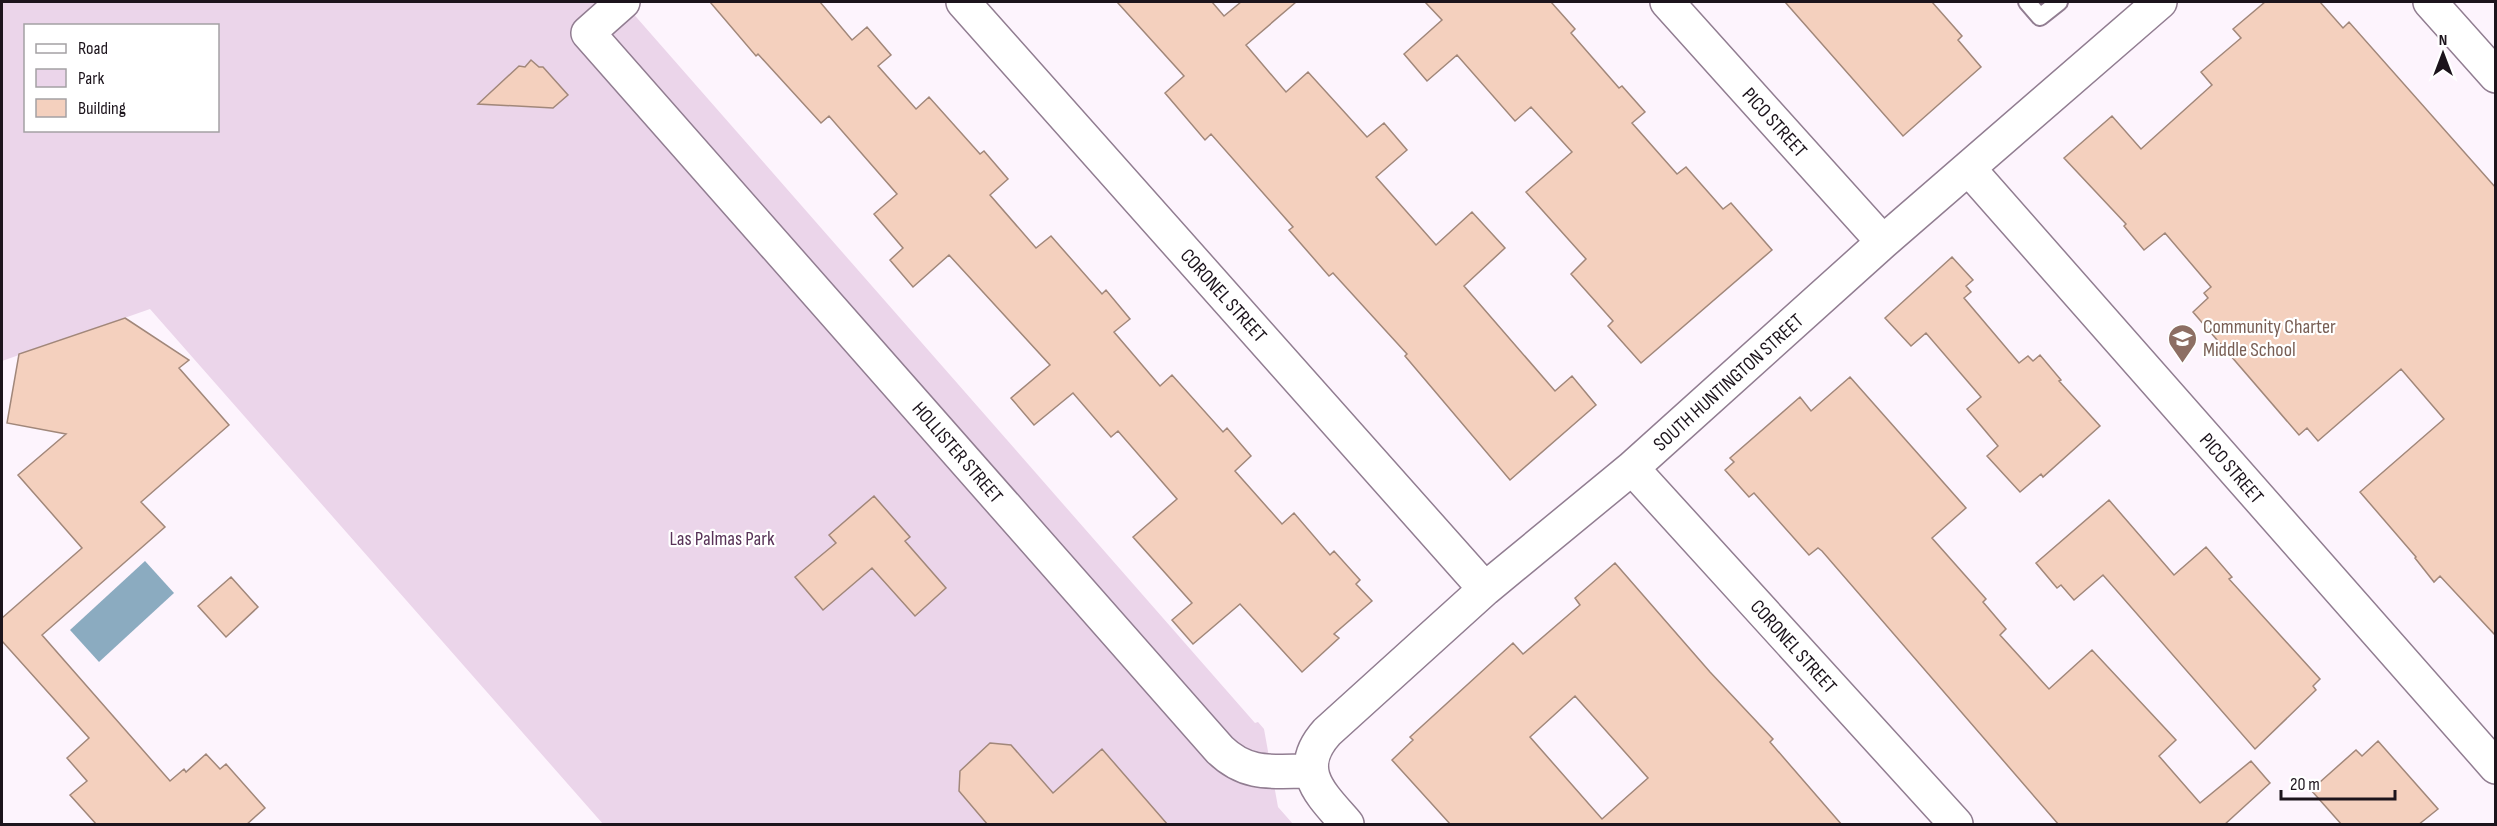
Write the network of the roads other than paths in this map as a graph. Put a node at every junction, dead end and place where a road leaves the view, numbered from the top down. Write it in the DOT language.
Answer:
graph roads {
  1 [pos="623,2"];
  2 [pos="963,2"];
  3 [pos="1667,2"];
  4 [pos="2026,2"];
  5 [pos="2060,2"];
  6 [pos="2160,2"];
  7 [pos="2430,2"];
  8 [pos="2496,76"];
  9 [pos="1969,169"];
  10 [pos="1883,242"];
  11 [pos="1632,468"];
  12 [pos="1485,589"];
  13 [pos="2496,767"];
  14 [pos="1310,771"];
  15 [pos="1347,825"];
  16 [pos="1956,825"];
  1 -- 14 [label="street, HOLLISTER STREET"];
  2 -- 12 [label="street, CORONEL STREET"];
  3 -- 10 [label="street, PICO STREET"];
  4 -- 5 [label="lane"];
  6 -- 9 [label="street, SOUTH HUNTINGTON STREET"];
  7 -- 8 [label="street"];
  9 -- 10 [label="street, SOUTH HUNTINGTON STREET"];
  9 -- 13 [label="street, PICO STREET"];
  10 -- 11 [label="street, SOUTH HUNTINGTON STREET"];
  11 -- 12 [label="street, SOUTH HUNTINGTON STREET"];
  11 -- 16 [label="street, CORONEL STREET"];
  12 -- 14 [label="street, SOUTH HUNTINGTON STREET"];
  14 -- 15 [label="street"];
}
